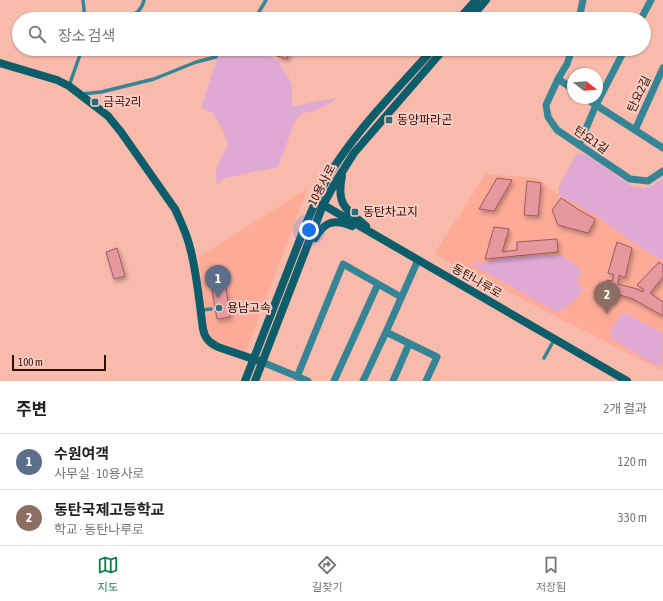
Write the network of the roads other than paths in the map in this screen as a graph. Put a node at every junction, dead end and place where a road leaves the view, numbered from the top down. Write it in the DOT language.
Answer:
graph roads {
  1 [pos="83,0"];
  2 [pos="144,0"];
  3 [pos="266,0"];
  4 [pos="476,0"];
  5 [pos="486,0"];
  6 [pos="583,0"];
  7 [pos="651,0"];
  8 [pos="84,12"];
  9 [pos="137,12"];
  10 [pos="259,12"];
  11 [pos="465,12"];
  12 [pos="476,12"];
  13 [pos="580,12"];
  14 [pos="645,12"];
  15 [pos="80,56"];
  16 [pos="216,56"];
  17 [pos="426,56"];
  18 [pos="438,56"];
  19 [pos="570,56"];
  20 [pos="621,56"];
  21 [pos="0,63"];
  22 [pos="663,68"];
  23 [pos="558,79"];
  24 [pos="567,85"];
  25 [pos="70,86"];
  26 [pos="82,94"];
  27 [pos="596,105"];
  28 [pos="635,130"];
  29 [pos="579,145"];
  30 [pos="663,148"];
  31 [pos="345,166"];
  32 [pos="663,171"];
  33 [pos="316,201"];
  34 [pos="323,205"];
  35 [pos="382,239"];
  36 [pos="418,260"];
  37 [pos="378,284"];
  38 [pos="291,288"];
  39 [pos="401,297"];
  40 [pos="211,309"];
  41 [pos="200,310"];
  42 [pos="386,332"];
  43 [pos="555,339"];
  44 [pos="409,344"];
  45 [pos="544,358"];
  46 [pos="253,359"];
  47 [pos="262,362"];
  48 [pos="297,377"];
  49 [pos="245,381"];
  50 [pos="254,381"];
  51 [pos="308,381"];
  52 [pos="334,381"];
  53 [pos="363,381"];
  54 [pos="393,381"];
  55 [pos="426,381"];
  56 [pos="627,381"];
  1 -- 8 [label="lane"];
  2 -- 9 [label="lane"];
  3 -- 10 [label="lane"];
  4 -- 11 [label="street"];
  5 -- 12 [label="street"];
  6 -- 13 [label="street"];
  7 -- 14 [label="street"];
  15 -- 25 [label="lane"];
  16 -- 26 [label="lane"];
  17 -- 33 [label="street, 10용사로"];
  18 -- 31 [label="street, 10용사로"];
  19 -- 23 [label="street, 탄요1길"];
  20 -- 27 [label="street"];
  21 -- 25 [label="street"];
  22 -- 28 [label="street, 탄요2길"];
  23 -- 24 [label="street"];
  23 -- 29 [label="street, 탄요1길"];
  25 -- 26 [label="street"];
  26 -- 41 [label="street"];
  27 -- 28 [label="street"];
  27 -- 29 [label="street"];
  28 -- 30 [label="street"];
  29 -- 32 [label="street, 탄요1길"];
  31 -- 34 [label="street, 10용사로"];
  31 -- 35 [label="street"];
  33 -- 34 [label="street, 동탄나루로"];
  33 -- 46 [label="street, 10용사로"];
  34 -- 35 [label="street, 동탄나루로"];
  34 -- 38 [label="street, 10용사로"];
  35 -- 36 [label="street, 동탄나루로"];
  35 -- 38 [label="street"];
  36 -- 39 [label="street"];
  36 -- 43 [label="street, 동탄나루로"];
  37 -- 39 [label="street"];
  37 -- 48 [label="street"];
  37 -- 52 [label="street"];
  38 -- 47 [label="street, 10용사로"];
  39 -- 42 [label="street"];
  40 -- 41 [label="lane"];
  41 -- 46 [label="street"];
  42 -- 44 [label="street"];
  42 -- 53 [label="street"];
  43 -- 45 [label="lane"];
  43 -- 56 [label="street, 동탄나루로"];
  44 -- 54 [label="street"];
  44 -- 55 [label="street"];
  46 -- 47 [label="street"];
  46 -- 49 [label="street, 10용사로"];
  47 -- 48 [label="street"];
  47 -- 50 [label="street, 10용사로"];
  48 -- 51 [label="street"];
}
